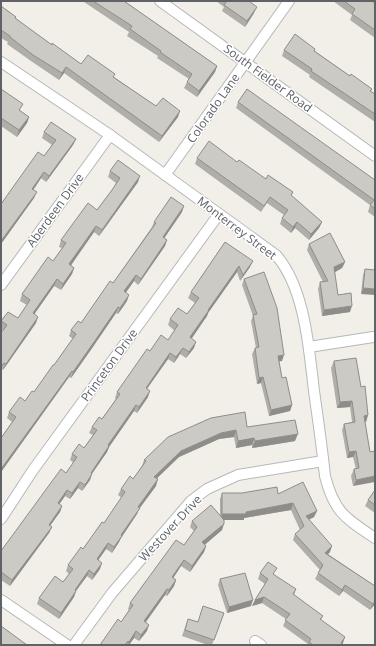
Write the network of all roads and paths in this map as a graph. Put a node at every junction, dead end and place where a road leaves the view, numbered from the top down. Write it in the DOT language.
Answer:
graph roads {
  1 [pos="160,1"];
  2 [pos="289,1"];
  3 [pos="1,62"];
  4 [pos="245,62"];
  5 [pos="110,136"];
  6 [pos="375,156"];
  7 [pos="165,175"];
  8 [pos="219,214"];
  9 [pos="1,285"];
  10 [pos="373,337"];
  11 [pos="309,346"];
  12 [pos="323,461"];
  13 [pos="1,519"];
  14 [pos="375,538"];
  15 [pos="1,600"];
  16 [pos="67,645"];
  17 [pos="74,645"];
  1 -- 4 [label="street, South Fielder Road"];
  2 -- 4 [label="street, Colorado Lane"];
  3 -- 5 [label="street, Monterrey Street"];
  4 -- 6 [label="street, South Fielder Road"];
  4 -- 7 [label="street, Colorado Lane"];
  5 -- 7 [label="street, Monterrey Street"];
  5 -- 9 [label="street, Aberdeen Drive"];
  7 -- 8 [label="street, Monterrey Street"];
  8 -- 11 [label="street, Monterrey Street"];
  8 -- 13 [label="street, Princeton Drive"];
  10 -- 11 [label="street"];
  11 -- 12 [label="street, Monterrey Street"];
  12 -- 14 [label="street, Monterrey Street"];
  12 -- 17 [label="street, Westover Drive"];
  15 -- 16 [label="street"];
}
